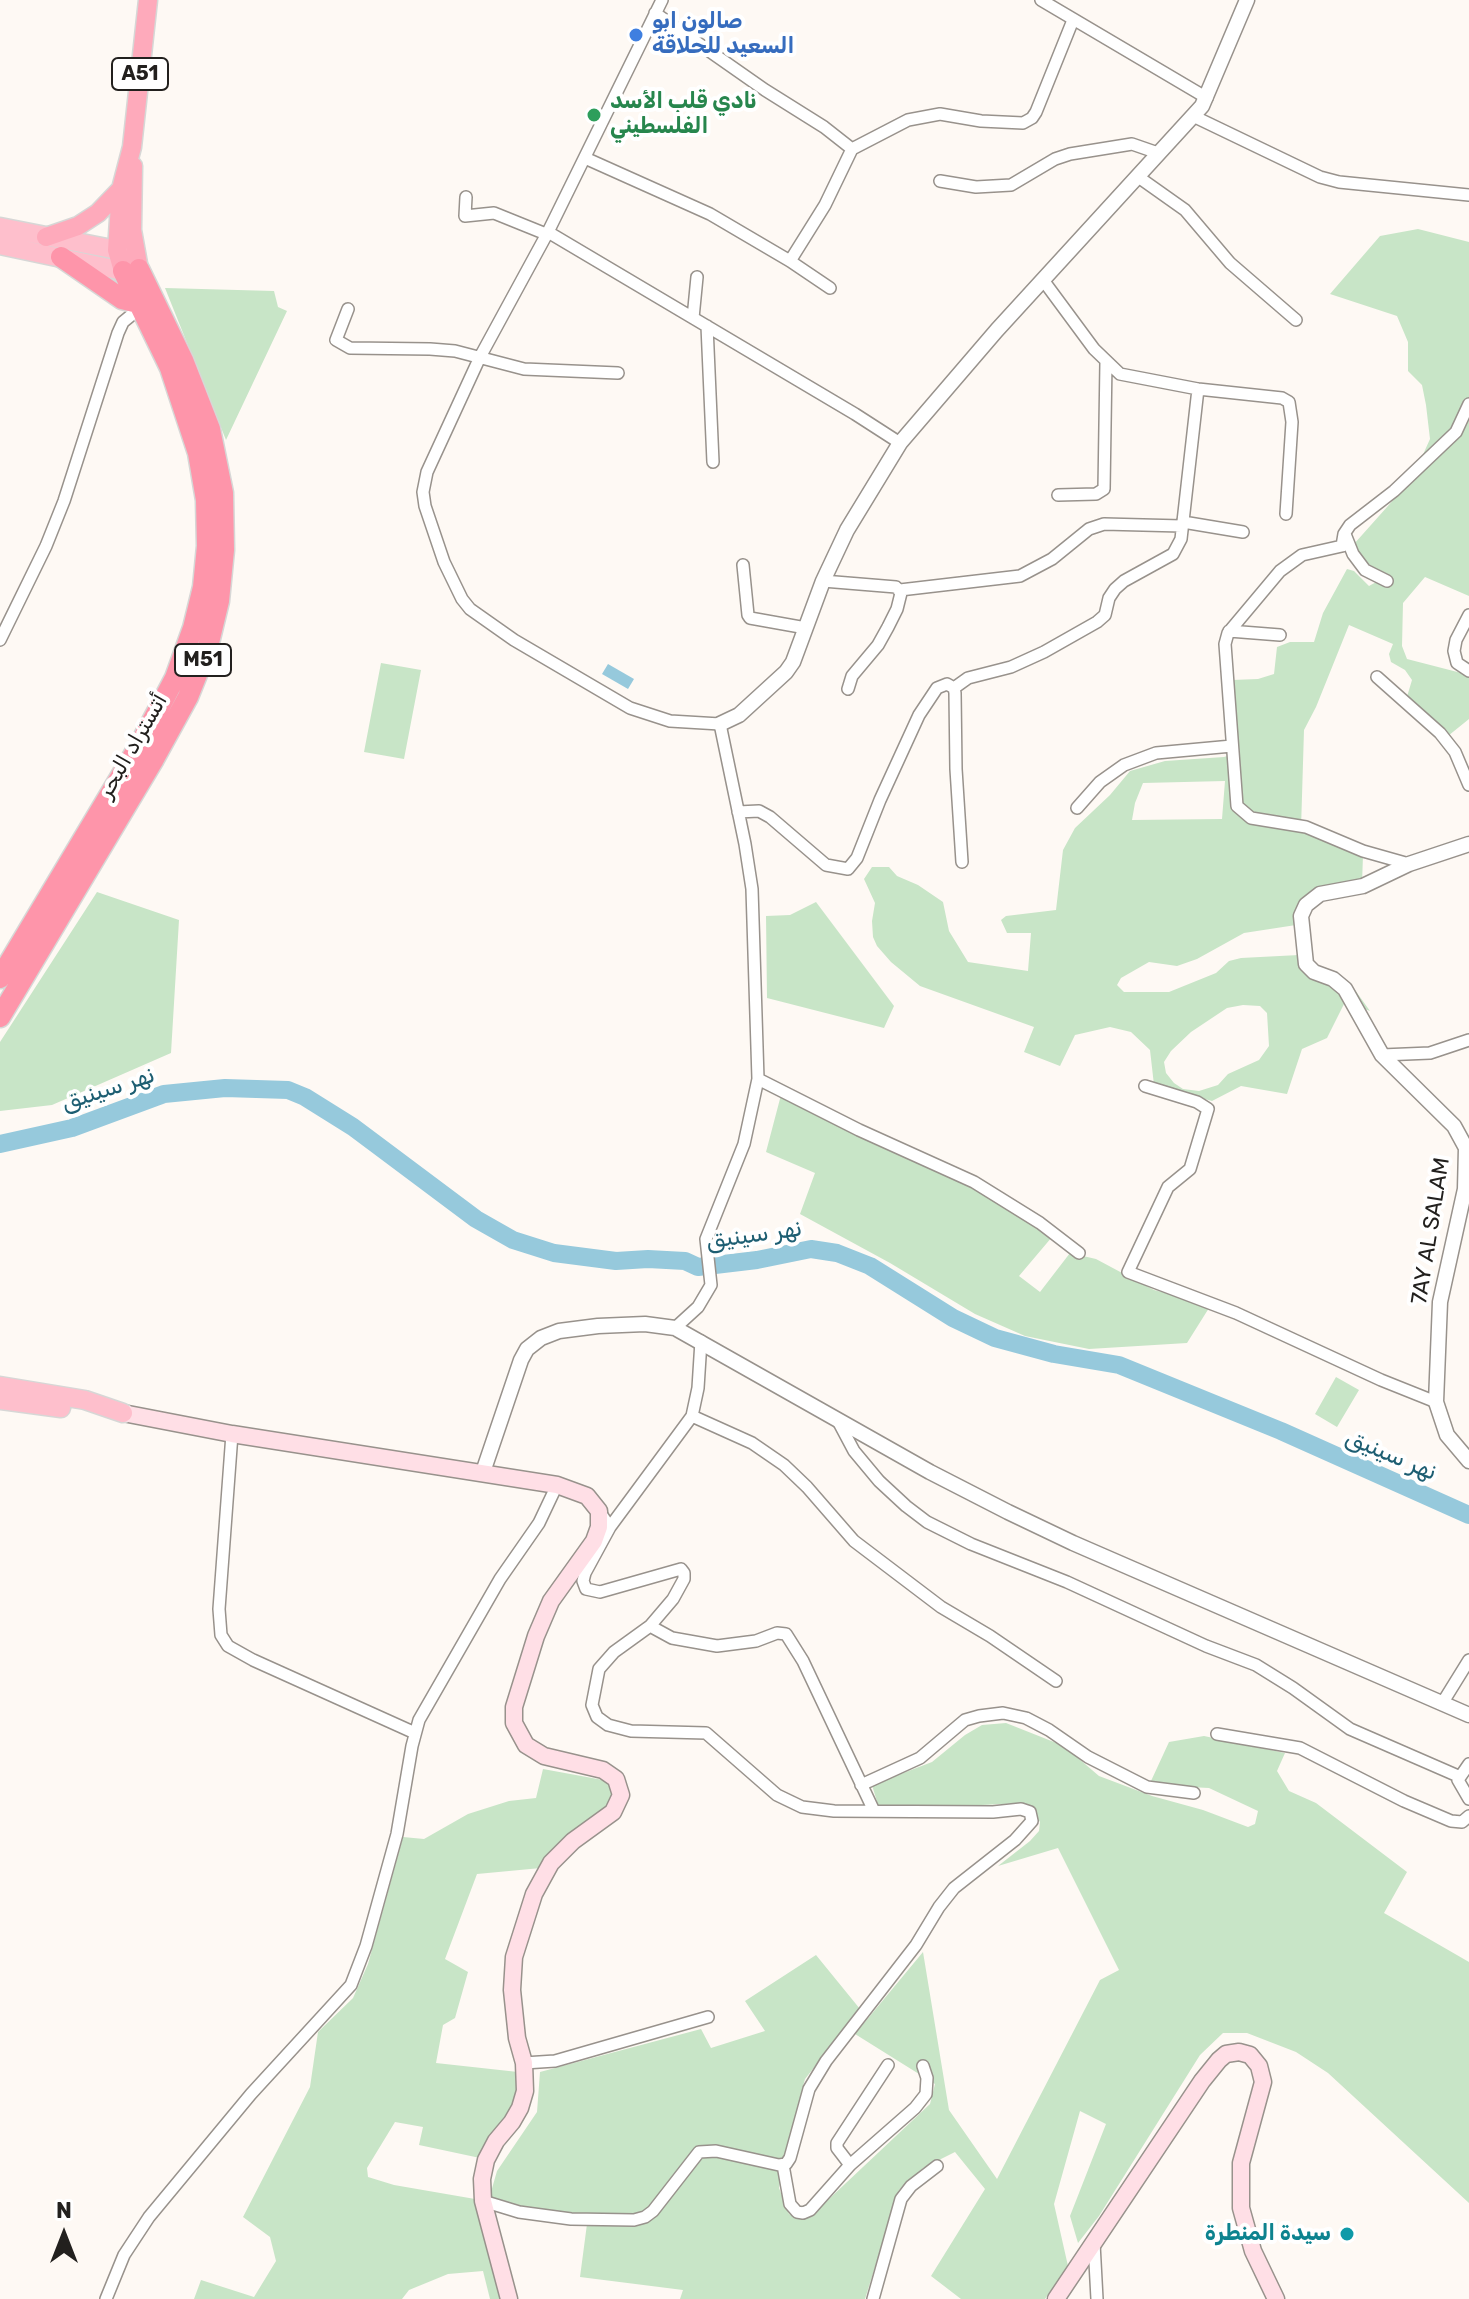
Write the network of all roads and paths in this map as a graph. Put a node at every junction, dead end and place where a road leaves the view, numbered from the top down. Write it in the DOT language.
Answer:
graph roads {
  1 [pos="148,0"];
  2 [pos="662,0"];
  3 [pos="1041,0"];
  4 [pos="1247,0"];
  5 [pos="655,13"];
  6 [pos="1073,20"];
  7 [pos="1207,98"];
  8 [pos="1193,116"];
  9 [pos="132,147"];
  10 [pos="852,149"];
  11 [pos="1158,153"];
  12 [pos="585,158"];
  13 [pos="1137,176"];
  14 [pos="940,181"];
  15 [pos="121,189"];
  16 [pos="1469,195"];
  17 [pos="466,197"];
  18 [pos="0,227"];
  19 [pos="547,233"];
  20 [pos="46,237"];
  21 [pos="0,245"];
  22 [pos="125,249"];
  23 [pos="61,257"];
  24 [pos="790,261"];
  25 [pos="131,270"];
  26 [pos="697,277"];
  27 [pos="1043,280"];
  28 [pos="830,288"];
  29 [pos="139,306"];
  30 [pos="348,309"];
  31 [pos="693,318"];
  32 [pos="1296,320"];
  33 [pos="707,326"];
  34 [pos="480,357"];
  35 [pos="1106,362"];
  36 [pos="618,373"];
  37 [pos="1198,389"];
  38 [pos="1469,404"];
  39 [pos="900,443"];
  40 [pos="713,462"];
  41 [pos="1058,495"];
  42 [pos="1286,514"];
  43 [pos="1182,524"];
  44 [pos="1243,532"];
  45 [pos="1344,534"];
  46 [pos="743,565"];
  47 [pos="823,581"];
  48 [pos="1387,581"];
  49 [pos="900,590"];
  50 [pos="1469,615"];
  51 [pos="806,628"];
  52 [pos="1229,631"];
  53 [pos="1280,635"];
  54 [pos="0,640"];
  55 [pos="1469,671"];
  56 [pos="1377,677"];
  57 [pos="954,688"];
  58 [pos="848,689"];
  59 [pos="720,724"];
  60 [pos="1232,746"];
  61 [pos="1469,785"];
  62 [pos="1077,808"];
  63 [pos="738,812"];
  64 [pos="1469,844"];
  65 [pos="962,862"];
  66 [pos="1409,864"];
  67 [pos="0,978"];
  68 [pos="0,1017"];
  69 [pos="1469,1040"];
  70 [pos="1382,1055"];
  71 [pos="758,1079"];
  72 [pos="1145,1086"];
  73 [pos="1079,1253"];
  74 [pos="675,1328"];
  75 [pos="701,1341"];
  76 [pos="0,1386"];
  77 [pos="0,1400"];
  78 [pos="1436,1402"];
  79 [pos="123,1413"];
  80 [pos="692,1416"];
  81 [pos="837,1419"];
  82 [pos="232,1434"];
  83 [pos="1469,1461"];
  84 [pos="483,1472"];
  85 [pos="557,1485"];
  86 [pos="599,1511"];
  87 [pos="610,1527"];
  88 [pos="650,1626"];
  89 [pos="1469,1660"];
  90 [pos="1056,1681"];
  91 [pos="1443,1702"];
  92 [pos="1469,1715"];
  93 [pos="415,1733"];
  94 [pos="1217,1734"];
  95 [pos="1469,1764"];
  96 [pos="1458,1776"];
  97 [pos="861,1785"];
  98 [pos="1194,1793"];
  99 [pos="1469,1799"];
  100 [pos="874,1811"];
  101 [pos="1469,1816"];
  102 [pos="1451,1821"];
  103 [pos="1469,1833"];
  104 [pos="708,2017"];
  105 [pos="524,2063"];
  106 [pos="888,2065"];
  107 [pos="923,2066"];
  108 [pos="783,2165"];
  109 [pos="850,2165"];
  110 [pos="937,2166"];
  111 [pos="483,2201"];
  112 [pos="1094,2243"];
  113 [pos="106,2299"];
  114 [pos="509,2299"];
  115 [pos="873,2299"];
  116 [pos="1056,2299"];
  117 [pos="1097,2299"];
  118 [pos="1276,2299"];
  1 -- 9 [label="highway, A51"];
  2 -- 5 [label="street"];
  3 -- 6 [label="street"];
  4 -- 7 [label="street"];
  5 -- 10 [label="street"];
  5 -- 12 [label="street"];
  6 -- 7 [label="street"];
  6 -- 10 [label="street"];
  7 -- 8 [label="street"];
  8 -- 11 [label="street"];
  8 -- 16 [label="street"];
  9 -- 15 [label="highway, A51"];
  9 -- 22 [label="highway, A51"];
  10 -- 24 [label="street"];
  11 -- 13 [label="street"];
  11 -- 14 [label="street"];
  12 -- 19 [label="street"];
  12 -- 24 [label="street"];
  13 -- 27 [label="street"];
  13 -- 32 [label="street"];
  15 -- 20 [label="highway"];
  15 -- 22 [label="highway, A51"];
  17 -- 19 [label="street"];
  18 -- 20 [label="main road"];
  19 -- 31 [label="street"];
  19 -- 34 [label="street"];
  20 -- 22 [label="main road"];
  21 -- 23 [label="main road"];
  22 -- 25 [label="highway, أتستراد البحر / A51"];
  23 -- 25 [label="main road"];
  23 -- 29 [label="highway"];
  24 -- 28 [label="street"];
  25 -- 29 [label="highway, أتستراد البحر / M51"];
  25 -- 68 [label="highway, أتستراد البحر / M51"];
  26 -- 31 [label="street"];
  27 -- 35 [label="street"];
  27 -- 39 [label="street"];
  29 -- 54 [label="street"];
  29 -- 67 [label="highway, أتستراد البحر / M51"];
  30 -- 34 [label="street"];
  31 -- 33 [label="street"];
  33 -- 39 [label="street"];
  33 -- 40 [label="street"];
  34 -- 36 [label="street"];
  34 -- 59 [label="street"];
  35 -- 37 [label="street"];
  35 -- 41 [label="street"];
  37 -- 42 [label="street"];
  37 -- 43 [label="street"];
  38 -- 45 [label="street"];
  39 -- 47 [label="street"];
  43 -- 44 [label="street"];
  43 -- 49 [label="street"];
  43 -- 57 [label="street"];
  45 -- 48 [label="street"];
  45 -- 52 [label="street"];
  46 -- 51 [label="street"];
  47 -- 49 [label="street"];
  47 -- 51 [label="street"];
  49 -- 58 [label="street"];
  50 -- 55 [label="street"];
  51 -- 59 [label="street"];
  52 -- 53 [label="street"];
  52 -- 60 [label="street"];
  56 -- 61 [label="street"];
  57 -- 63 [label="street"];
  57 -- 65 [label="street"];
  59 -- 63 [label="street"];
  60 -- 62 [label="street"];
  60 -- 66 [label="street"];
  63 -- 71 [label="street"];
  64 -- 66 [label="street, 7AY AL SALAM"];
  66 -- 70 [label="street, 7AY AL SALAM"];
  69 -- 70 [label="street"];
  70 -- 78 [label="street, 7AY AL SALAM"];
  71 -- 73 [label="street"];
  71 -- 74 [label="street"];
  72 -- 78 [label="street"];
  74 -- 75 [label="street"];
  74 -- 84 [label="street"];
  75 -- 80 [label="street"];
  75 -- 81 [label="street"];
  76 -- 79 [label="main road"];
  77 -- 79 [label="main road"];
  78 -- 83 [label="street, 7AY AL SALAM"];
  79 -- 82 [label="main road"];
  80 -- 87 [label="street"];
  80 -- 90 [label="street"];
  81 -- 91 [label="street"];
  81 -- 96 [label="street"];
  82 -- 84 [label="main road"];
  82 -- 93 [label="street"];
  84 -- 85 [label="main road"];
  85 -- 86 [label="main road"];
  85 -- 93 [label="street"];
  86 -- 87 [label="street"];
  86 -- 105 [label="main road"];
  87 -- 88 [label="street"];
  88 -- 97 [label="street"];
  88 -- 100 [label="street"];
  89 -- 91 [label="street"];
  91 -- 92 [label="street"];
  93 -- 113 [label="street"];
  94 -- 102 [label="street"];
  95 -- 96 [label="street"];
  96 -- 99 [label="street"];
  97 -- 98 [label="street"];
  97 -- 100 [label="street"];
  100 -- 108 [label="street"];
  101 -- 102 [label="street"];
  102 -- 103 [label="street"];
  104 -- 105 [label="street"];
  105 -- 111 [label="main road"];
  106 -- 109 [label="street"];
  107 -- 109 [label="street"];
  108 -- 109 [label="street"];
  108 -- 111 [label="street"];
  110 -- 115 [label="street"];
  111 -- 114 [label="main road"];
  112 -- 116 [label="main road"];
  112 -- 117 [label="street"];
  112 -- 118 [label="main road"];
}
